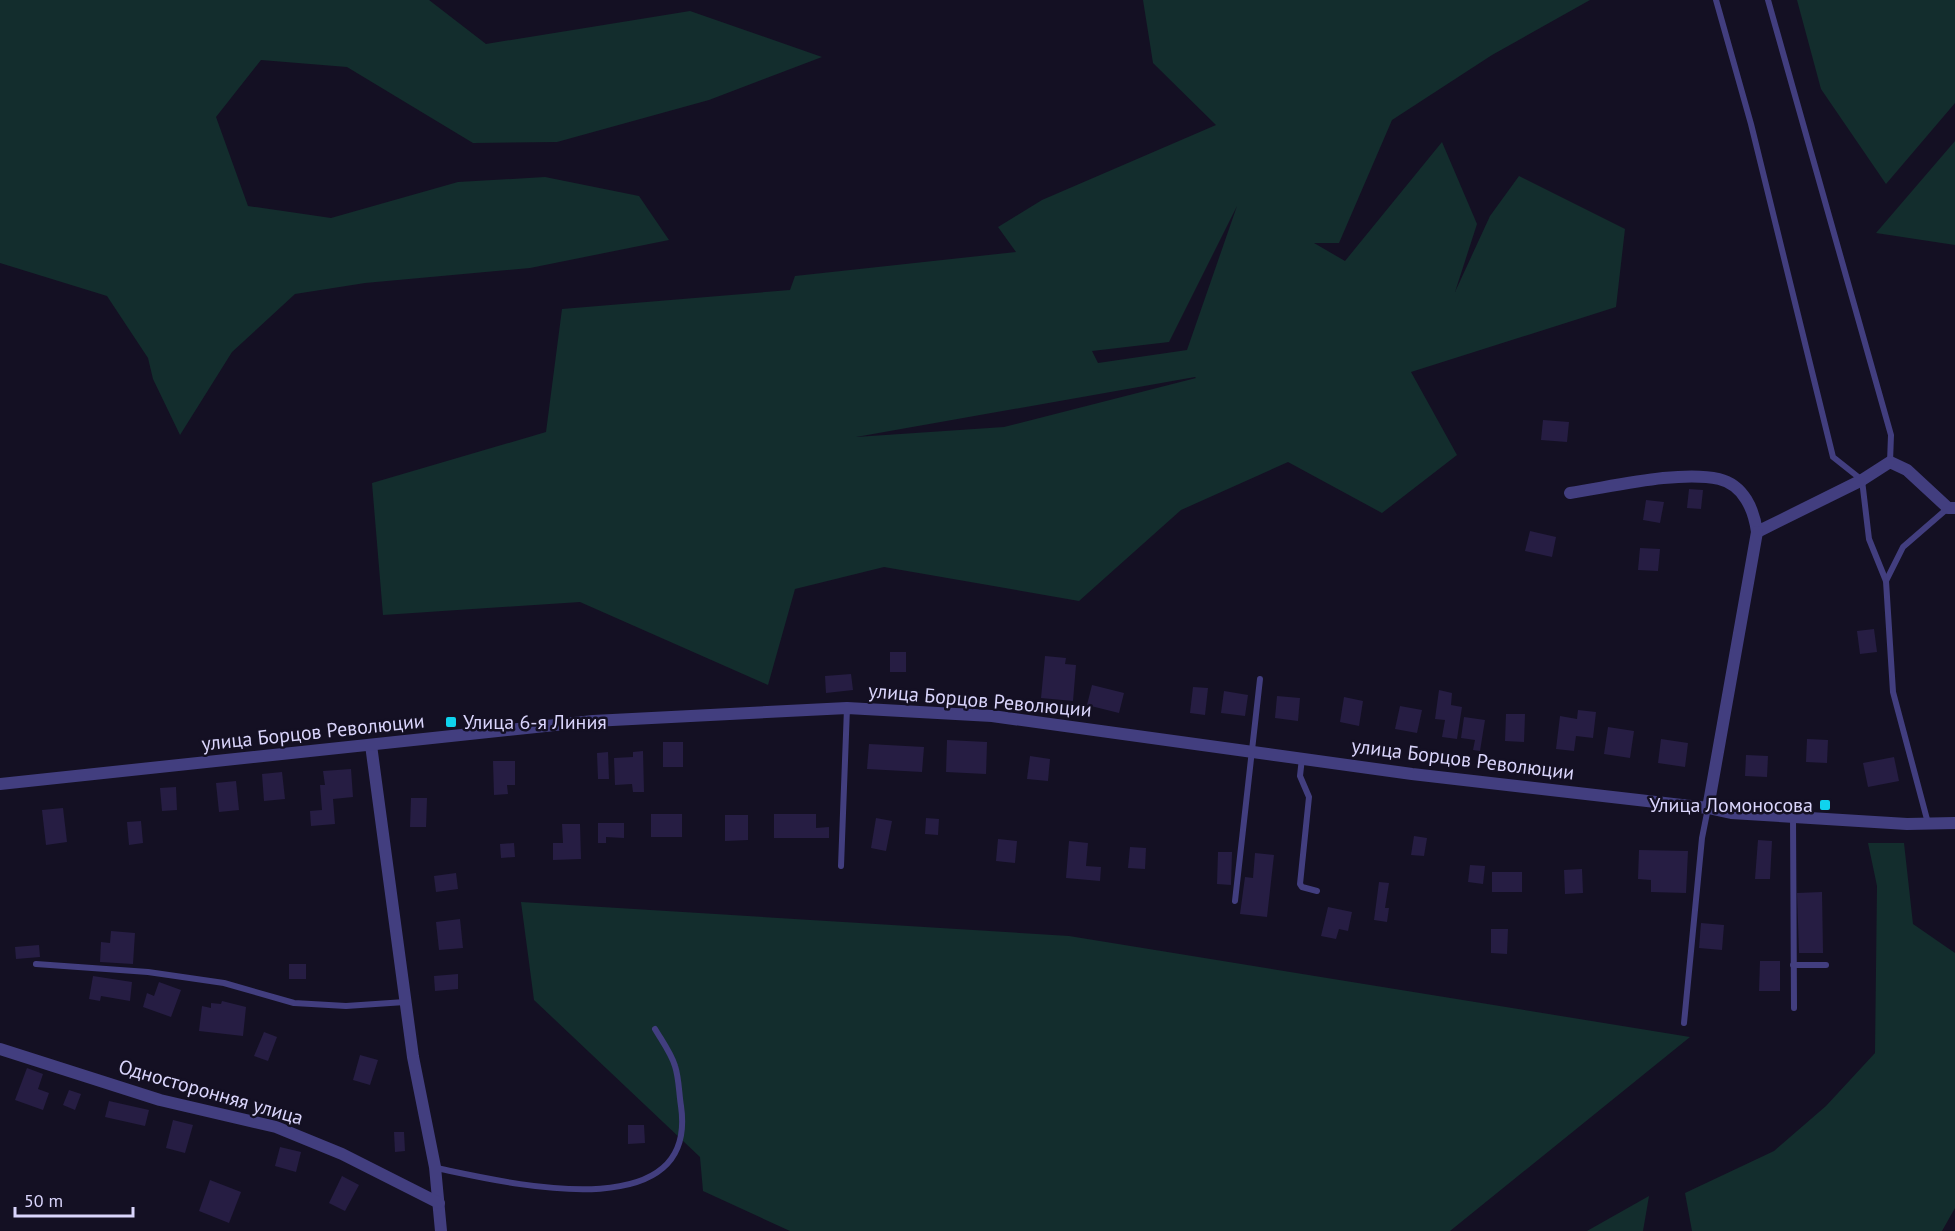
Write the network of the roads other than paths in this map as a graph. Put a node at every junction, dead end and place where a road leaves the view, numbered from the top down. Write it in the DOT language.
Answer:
graph roads {
  1 [pos="1716,0"];
  2 [pos="1768,0"];
  3 [pos="1890,462"];
  4 [pos="1862,480"];
  5 [pos="1570,493"];
  6 [pos="1952,508"];
  7 [pos="1757,532"];
  8 [pos="1886,581"];
  9 [pos="1260,679"];
  10 [pos="847,708"];
  11 [pos="371,745"];
  12 [pos="1252,750"];
  13 [pos="1302,757"];
  14 [pos="0,784"];
  15 [pos="1708,808"];
  16 [pos="1793,817"];
  17 [pos="1928,823"];
  18 [pos="1955,823"];
  19 [pos="841,866"];
  20 [pos="1317,891"];
  21 [pos="1235,901"];
  22 [pos="36,964"];
  23 [pos="1793,965"];
  24 [pos="1826,965"];
  25 [pos="405,1002"];
  26 [pos="1794,1008"];
  27 [pos="1684,1023"];
  28 [pos="655,1029"];
  29 [pos="0,1049"];
  30 [pos="435,1167"];
  31 [pos="439,1203"];
  32 [pos="441,1231"];
  1 -- 4 [label="lane"];
  2 -- 3 [label="lane"];
  3 -- 4 [label="street"];
  3 -- 6 [label="street"];
  4 -- 7 [label="street"];
  4 -- 8 [label="lane"];
  5 -- 7 [label="street"];
  6 -- 8 [label="lane"];
  7 -- 15 [label="street"];
  8 -- 17 [label="lane"];
  9 -- 12 [label="lane"];
  10 -- 11 [label="street, улица Борцов Революции"];
  10 -- 12 [label="street, улица Борцов Революции"];
  10 -- 19 [label="lane"];
  11 -- 14 [label="street, улица Борцов Революции"];
  11 -- 25 [label="street"];
  12 -- 13 [label="street, улица Борцов Революции"];
  12 -- 21 [label="lane"];
  13 -- 15 [label="street, улица Борцов Революции"];
  13 -- 20 [label="lane"];
  15 -- 16 [label="street, улица Борцов Революции"];
  15 -- 27 [label="lane"];
  16 -- 17 [label="street, улица Борцов Революции"];
  16 -- 23 [label="lane"];
  17 -- 18 [label="street, улица Борцов Революции"];
  22 -- 25 [label="lane"];
  23 -- 24 [label="lane"];
  23 -- 26 [label="lane"];
  25 -- 30 [label="street"];
  28 -- 30 [label="lane"];
  29 -- 31 [label="street, Односторонняя улица"];
  30 -- 31 [label="street"];
  31 -- 32 [label="street"];
}
